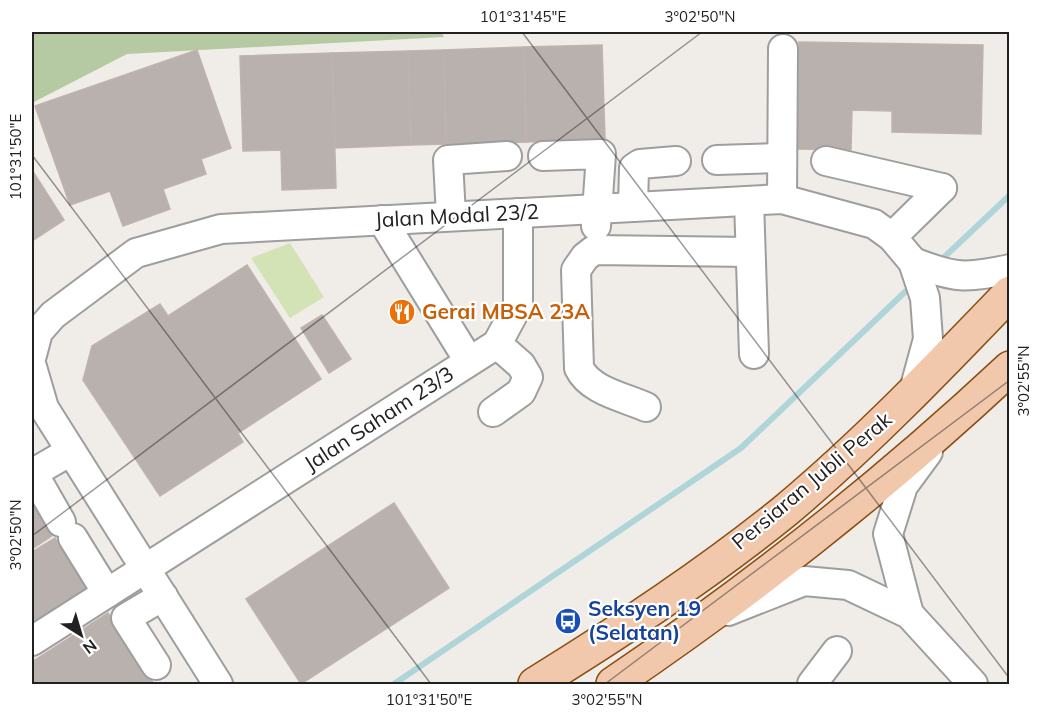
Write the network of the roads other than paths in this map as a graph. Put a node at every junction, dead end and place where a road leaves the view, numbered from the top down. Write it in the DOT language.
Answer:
graph roads {
  1 [pos="783,50"];
  2 [pos="507,156"];
  3 [pos="543,156"];
  4 [pos="782,158"];
  5 [pos="717,160"];
  6 [pos="675,161"];
  7 [pos="826,161"];
  8 [pos="782,199"];
  9 [pos="749,201"];
  10 [pos="633,207"];
  11 [pos="597,208"];
  12 [pos="518,213"];
  13 [pos="451,216"];
  14 [pos="382,220"];
  15 [pos="892,237"];
  16 [pos="594,250"];
  17 [pos="750,252"];
  18 [pos="913,262"];
  19 [pos="1010,269"];
  20 [pos="1010,293"];
  21 [pos="34,339"];
  22 [pos="497,344"];
  23 [pos="754,354"];
  24 [pos="469,362"];
  25 [pos="32,367"];
  26 [pos="1010,368"];
  27 [pos="913,394"];
  28 [pos="646,407"];
  29 [pos="38,412"];
  30 [pos="493,412"];
  31 [pos="943,431"];
  32 [pos="71,451"];
  33 [pos="145,568"];
  34 [pos="107,593"];
  35 [pos="162,596"];
  36 [pos="909,614"];
  37 [pos="698,627"];
  38 [pos="32,641"];
  39 [pos="837,651"];
  40 [pos="162,675"];
  41 [pos="218,684"];
  42 [pos="535,684"];
  43 [pos="613,684"];
  44 [pos="812,684"];
  45 [pos="973,684"];
  1 -- 4 [label="street"];
  2 -- 13 [label="street"];
  3 -- 11 [label="street"];
  4 -- 5 [label="street"];
  4 -- 8 [label="street"];
  6 -- 10 [label="street"];
  7 -- 15 [label="street"];
  8 -- 9 [label="street, Jalan Modal 23/2"];
  8 -- 15 [label="street, Jalan Modal 23/2"];
  9 -- 10 [label="street, Jalan Modal 23/2"];
  9 -- 17 [label="street"];
  10 -- 11 [label="street, Jalan Modal 23/2"];
  11 -- 12 [label="street, Jalan Modal 23/2"];
  11 -- 16 [label="street"];
  12 -- 13 [label="street, Jalan Modal 23/2"];
  12 -- 22 [label="street, Jalan Saham 23/3"];
  13 -- 14 [label="street, Jalan Modal 23/2"];
  14 -- 21 [label="street, Jalan Modal 23/2"];
  14 -- 24 [label="street"];
  15 -- 18 [label="street, Jalan Modal 23/2"];
  16 -- 17 [label="street"];
  16 -- 28 [label="street"];
  17 -- 23 [label="street"];
  18 -- 19 [label="street, Jalan Modal 23/2"];
  18 -- 27 [label="street, Jalan Modal 23/2"];
  20 -- 27 [label="main road, Persiaran Jubli Perak"];
  22 -- 24 [label="street, Jalan Saham 23/3"];
  22 -- 30 [label="street"];
  24 -- 33 [label="street, Jalan Saham 23/3"];
  25 -- 29 [label="street"];
  26 -- 31 [label="main road, Persiaran Jubli Perak"];
  27 -- 42 [label="main road, Persiaran Jubli Perak"];
  29 -- 32 [label="street"];
  31 -- 36 [label="street"];
  31 -- 37 [label="main road, Persiaran Jubli Perak"];
  32 -- 33 [label="street"];
  32 -- 34 [label="street"];
  33 -- 34 [label="street, Jalan Saham 23/3"];
  33 -- 35 [label="street"];
  34 -- 38 [label="street, Jalan Saham 23/3"];
  35 -- 40 [label="street"];
  35 -- 41 [label="street"];
  36 -- 37 [label="street"];
  36 -- 45 [label="street"];
  37 -- 43 [label="main road, Persiaran Jubli Perak"];
  39 -- 44 [label="street"];
}
